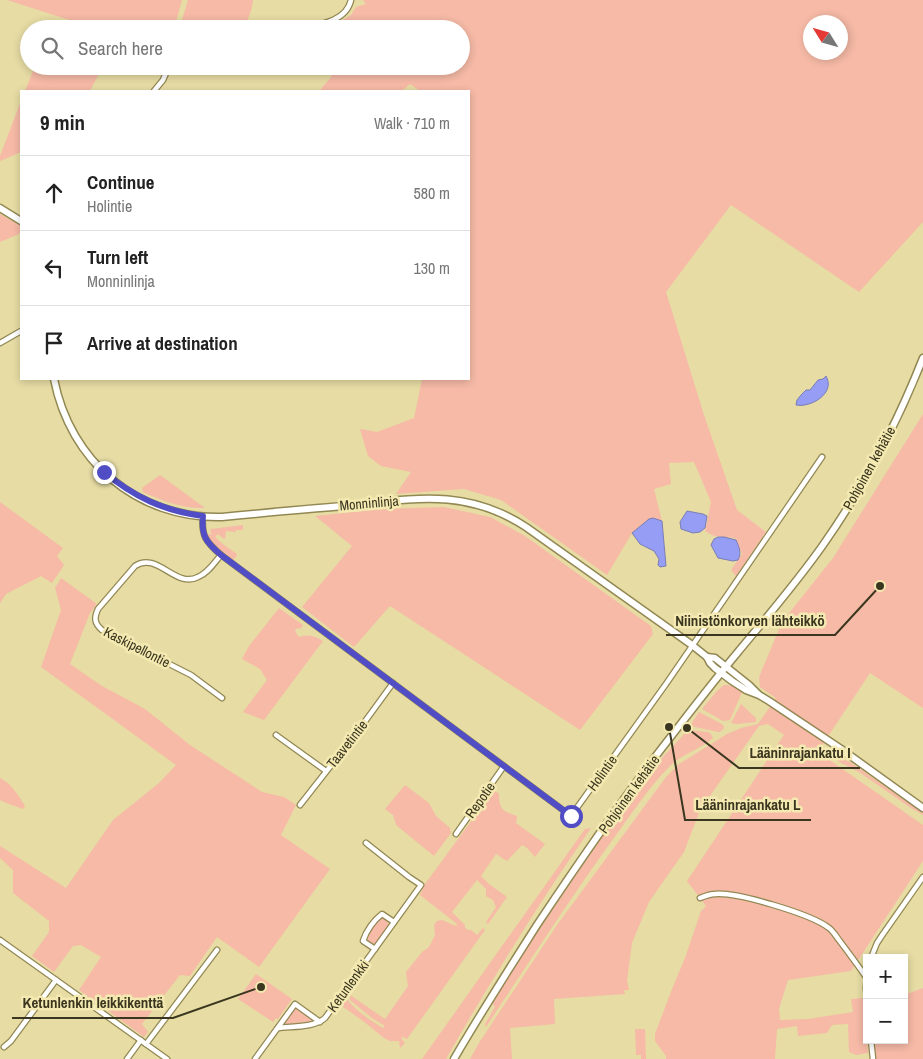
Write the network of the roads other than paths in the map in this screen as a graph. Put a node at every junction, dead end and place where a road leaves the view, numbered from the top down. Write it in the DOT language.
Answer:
graph roads {
  1 [pos="351,0"];
  2 [pos="334,20"];
  3 [pos="165,75"];
  4 [pos="155,90"];
  5 [pos="0,208"];
  6 [pos="20,220"];
  7 [pos="20,333"];
  8 [pos="0,343"];
  9 [pos="923,358"];
  10 [pos="54,380"];
  11 [pos="822,458"];
  12 [pos="203,516"];
  13 [pos="221,555"];
  14 [pos="692,645"];
  15 [pos="707,657"];
  16 [pos="726,667"];
  17 [pos="721,673"];
  18 [pos="393,683"];
  19 [pos="759,695"];
  20 [pos="222,698"];
  21 [pos="276,735"];
  22 [pos="504,766"];
  23 [pos="326,771"];
  24 [pos="300,804"];
  25 [pos="923,808"];
  26 [pos="456,834"];
  27 [pos="366,843"];
  28 [pos="923,877"];
  29 [pos="700,898"];
  30 [pos="394,922"];
  31 [pos="0,940"];
  32 [pos="217,950"];
  33 [pos="375,950"];
  34 [pos="873,954"];
  35 [pos="863,971"];
  36 [pos="56,980"];
  37 [pos="320,1022"];
  38 [pos="278,1028"];
  39 [pos="143,1042"];
  40 [pos="871,1044"];
  41 [pos="4,1047"];
  42 [pos="127,1059"];
  43 [pos="167,1059"];
  44 [pos="256,1059"];
  45 [pos="454,1059"];
  46 [pos="873,1059"];
  1 -- 2 [label="street"];
  3 -- 4 [label="street"];
  5 -- 6 [label="street"];
  7 -- 8 [label="street"];
  9 -- 16 [label="street, Pohjoinen kehätie"];
  10 -- 12 [label="street, Monninlinja"];
  11 -- 14 [label="street, Holintie"];
  12 -- 13 [label="street, Holintie"];
  12 -- 14 [label="street, Monninlinja"];
  13 -- 18 [label="street, Holintie"];
  13 -- 20 [label="street, Kaskipellontie"];
  14 -- 15 [label="street, Monninlinja"];
  14 -- 22 [label="street, Holintie"];
  15 -- 16 [label="street, Monninlinja"];
  15 -- 17 [label="street, Monninlinja"];
  16 -- 17 [label="street, Pohjoinen kehätie"];
  16 -- 19 [label="street, Monninlinja"];
  17 -- 19 [label="street, Monninlinja"];
  17 -- 45 [label="street, Pohjoinen kehätie"];
  18 -- 22 [label="street, Holintie"];
  18 -- 23 [label="street, Taavetintie"];
  19 -- 25 [label="street"];
  21 -- 23 [label="street"];
  22 -- 26 [label="street, Repotie"];
  23 -- 24 [label="street, Taavetintie"];
  27 -- 30 [label="street, Ketunlenkki"];
  28 -- 34 [label="street"];
  29 -- 35 [label="street"];
  30 -- 33 [label="street, Ketunlenkki"];
  30 -- 33 [label="street, Ketunlenkki"];
  31 -- 36 [label="street"];
  32 -- 39 [label="street"];
  33 -- 37 [label="street, Ketunlenkki"];
  36 -- 39 [label="street"];
  36 -- 41 [label="street"];
  37 -- 38 [label="street, Ketunlenkki"];
  37 -- 38 [label="street, Ketunlenkki"];
  38 -- 44 [label="street, Ketunlenkki"];
  39 -- 42 [label="street"];
  39 -- 43 [label="street"];
  40 -- 46 [label="street"];
}
